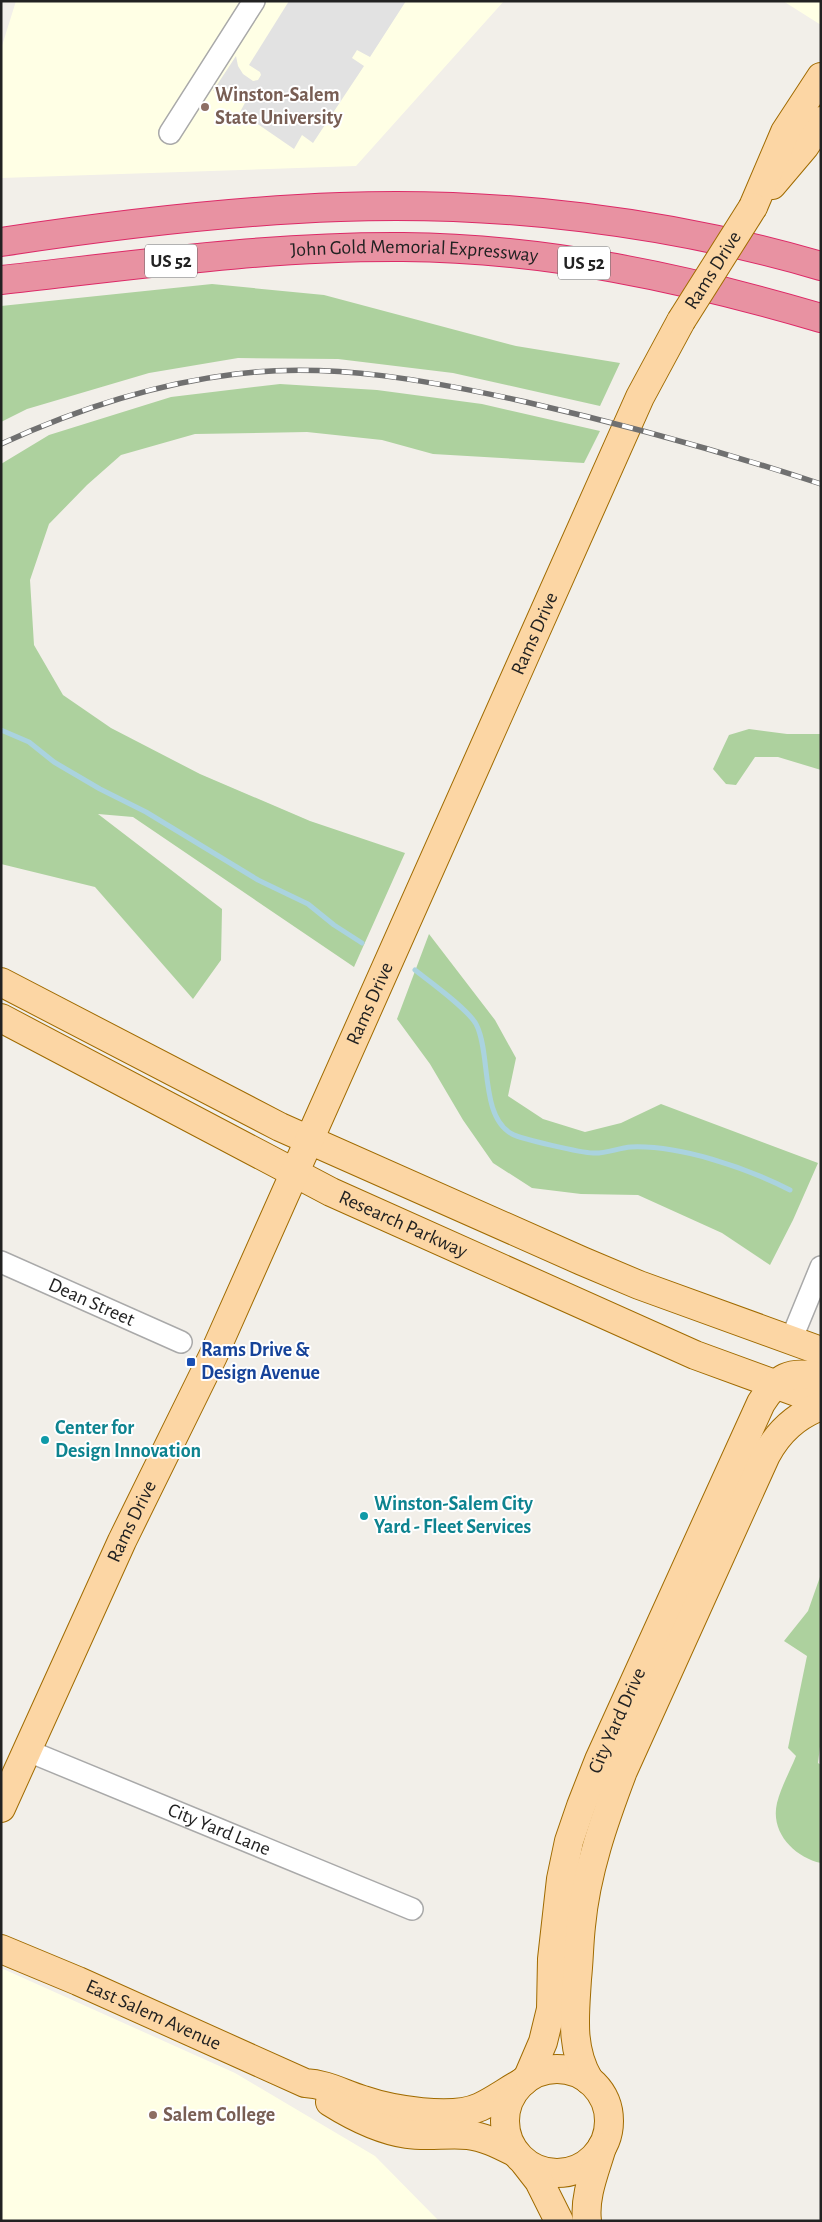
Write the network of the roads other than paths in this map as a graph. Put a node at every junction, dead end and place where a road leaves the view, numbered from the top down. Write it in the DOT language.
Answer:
graph roads {
  1 [pos="254,1"];
  2 [pos="821,77"];
  3 [pos="821,120"];
  4 [pos="170,133"];
  5 [pos="753,207"];
  6 [pos="1,223"];
  7 [pos="80,230"];
  8 [pos="1,242"];
  9 [pos="821,266"];
  10 [pos="1,280"];
  11 [pos="821,318"];
  12 [pos="1,982"];
  13 [pos="1,1018"];
  14 [pos="309,1139"];
  15 [pos="294,1172"];
  16 [pos="1,1262"];
  17 [pos="821,1267"];
  18 [pos="790,1340"];
  19 [pos="181,1342"];
  20 [pos="821,1351"];
  21 [pos="821,1377"];
  22 [pos="773,1384"];
  23 [pos="821,1401"];
  24 [pos="821,1406"];
  25 [pos="26,1750"];
  26 [pos="1,1808"];
  27 [pos="412,1909"];
  28 [pos="1,1949"];
  29 [pos="525,2079"];
  30 [pos="589,2080"];
  31 [pos="305,2083"];
  32 [pos="602,2147"];
  33 [pos="520,2158"];
  34 [pos="559,2221"];
  35 [pos="587,2221"];
  1 -- 4 [label="street"];
  2 -- 5 [label="main road, Rams Drive"];
  3 -- 5 [label="main road, Rams Drive"];
  5 -- 14 [label="main road, Rams Drive, bridge"];
  6 -- 7 [label="highway"];
  7 -- 8 [label="highway, US 52"];
  7 -- 9 [label="highway, US 52"];
  10 -- 11 [label="highway, John Gold Memorial Expressway / US 52"];
  12 -- 14 [label="main road, Research Parkway"];
  13 -- 15 [label="main road, Research Parkway"];
  14 -- 15 [label="main road, Rams Drive"];
  14 -- 18 [label="main road, Research Parkway"];
  15 -- 22 [label="main road, Research Parkway"];
  15 -- 25 [label="main road, Rams Drive"];
  16 -- 19 [label="street, Dean Street"];
  17 -- 18 [label="street"];
  18 -- 20 [label="main road, Research Parkway"];
  21 -- 22 [label="main road"];
  22 -- 23 [label="main road, Research Parkway"];
  22 -- 29 [label="main road, City Yard Drive"];
  24 -- 30 [label="main road, City Yard Drive"];
  25 -- 26 [label="main road, Rams Drive"];
  25 -- 27 [label="street, City Yard Lane"];
  28 -- 31 [label="main road, East Salem Avenue"];
  29 -- 30 [label="main road"];
  29 -- 31 [label="main road, East Salem Avenue"];
  29 -- 33 [label="main road"];
  30 -- 32 [label="main road"];
  31 -- 33 [label="main road, East Salem Avenue"];
  32 -- 33 [label="main road"];
  32 -- 35 [label="main road"];
  33 -- 34 [label="main road, East Salem Avenue"];
}
